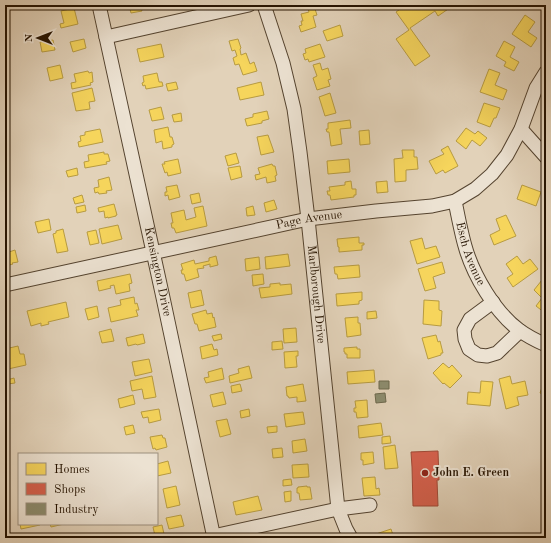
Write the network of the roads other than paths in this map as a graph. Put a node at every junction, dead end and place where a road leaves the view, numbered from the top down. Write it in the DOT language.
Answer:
graph roads {
  1 [pos="99,5"];
  2 [pos="249,5"];
  3 [pos="264,5"];
  4 [pos="106,37"];
  5 [pos="546,72"];
  6 [pos="521,129"];
  7 [pos="546,157"];
  8 [pos="455,201"];
  9 [pos="308,219"];
  10 [pos="154,253"];
  11 [pos="5,285"];
  12 [pos="492,302"];
  13 [pos="520,331"];
  14 [pos="546,345"];
  15 [pos="370,505"];
  16 [pos="338,509"];
  17 [pos="214,537"];
  18 [pos="351,538"];
  1 -- 4 [label="street, Kensington Drive"];
  2 -- 4 [label="street"];
  3 -- 9 [label="street, Marlborough Drive"];
  4 -- 10 [label="street, Kensington Drive"];
  5 -- 6 [label="street, Page Avenue"];
  6 -- 7 [label="street"];
  6 -- 8 [label="street, Page Avenue"];
  8 -- 9 [label="street, Page Avenue"];
  8 -- 12 [label="street, Esch Avenue"];
  9 -- 10 [label="street, Page Avenue"];
  9 -- 16 [label="street, Marlborough Drive"];
  10 -- 11 [label="street, Page Avenue"];
  10 -- 17 [label="street, Kensington Drive"];
  12 -- 13 [label="street, Esch Avenue"];
  12 -- 13 [label="street"];
  13 -- 14 [label="street, Esch Avenue"];
  15 -- 16 [label="street"];
  16 -- 17 [label="street"];
  16 -- 18 [label="street, Marlborough Drive"];
}
